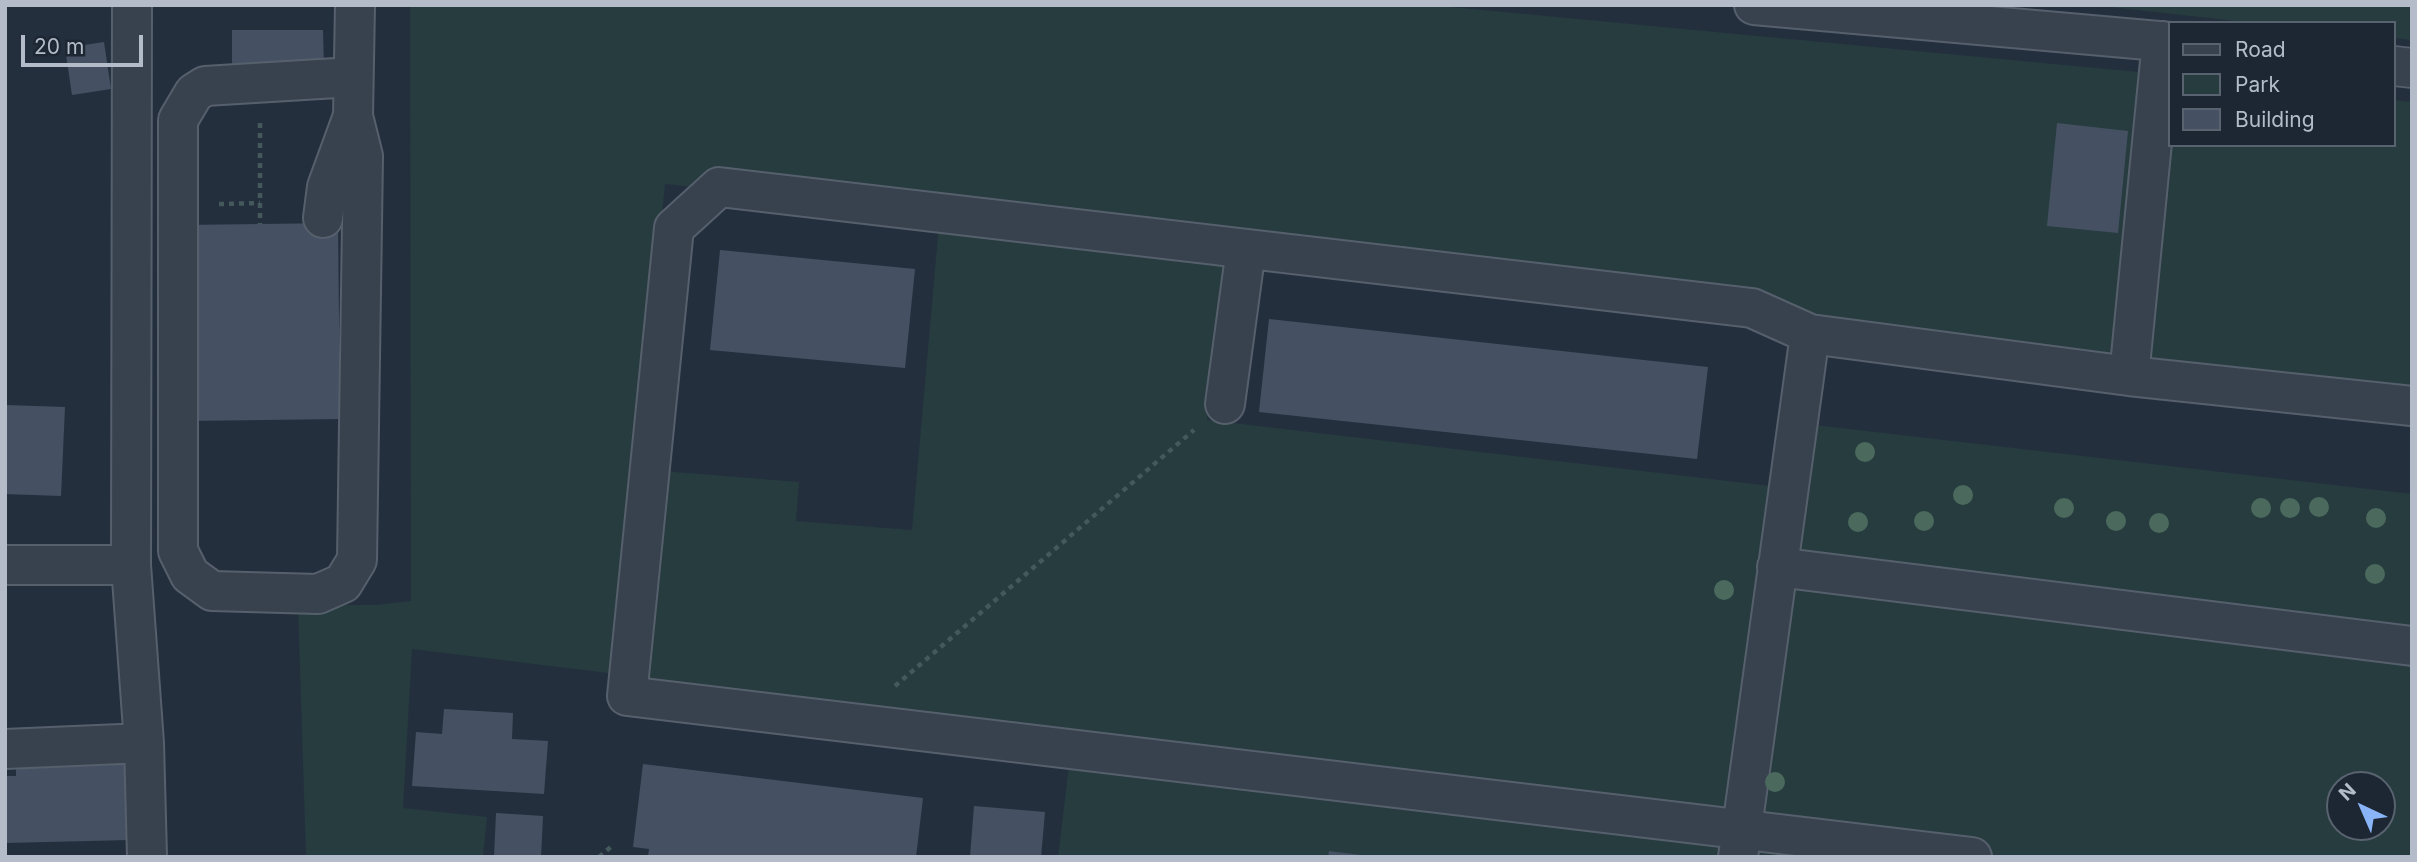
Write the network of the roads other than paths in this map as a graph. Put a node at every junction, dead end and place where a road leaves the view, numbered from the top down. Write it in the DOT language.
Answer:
graph roads {
  1 [pos="132,5"];
  2 [pos="355,5"];
  3 [pos="1754,5"];
  4 [pos="2166,42"];
  5 [pos="353,78"];
  6 [pos="352,116"];
  7 [pos="324,218"];
  8 [pos="1246,249"];
  9 [pos="1810,334"];
  10 [pos="2129,376"];
  11 [pos="1225,404"];
  12 [pos="2412,406"];
  13 [pos="5,565"];
  14 [pos="131,565"];
  15 [pos="1777,567"];
  16 [pos="2412,646"];
  17 [pos="144,743"];
  18 [pos="5,749"];
  19 [pos="1739,843"];
  20 [pos="147,857"];
  21 [pos="1972,857"];
  1 -- 14 [label="street"];
  2 -- 5 [label="street"];
  3 -- 4 [label="street"];
  4 -- 10 [label="street"];
  5 -- 6 [label="street"];
  5 -- 6 [label="street"];
  6 -- 7 [label="street"];
  8 -- 9 [label="street"];
  8 -- 11 [label="street"];
  8 -- 19 [label="street"];
  9 -- 10 [label="street"];
  9 -- 15 [label="street"];
  10 -- 12 [label="street"];
  13 -- 14 [label="street"];
  14 -- 17 [label="street"];
  15 -- 16 [label="street"];
  15 -- 19 [label="street"];
  17 -- 18 [label="street"];
  17 -- 20 [label="street"];
  19 -- 21 [label="street"];
}
